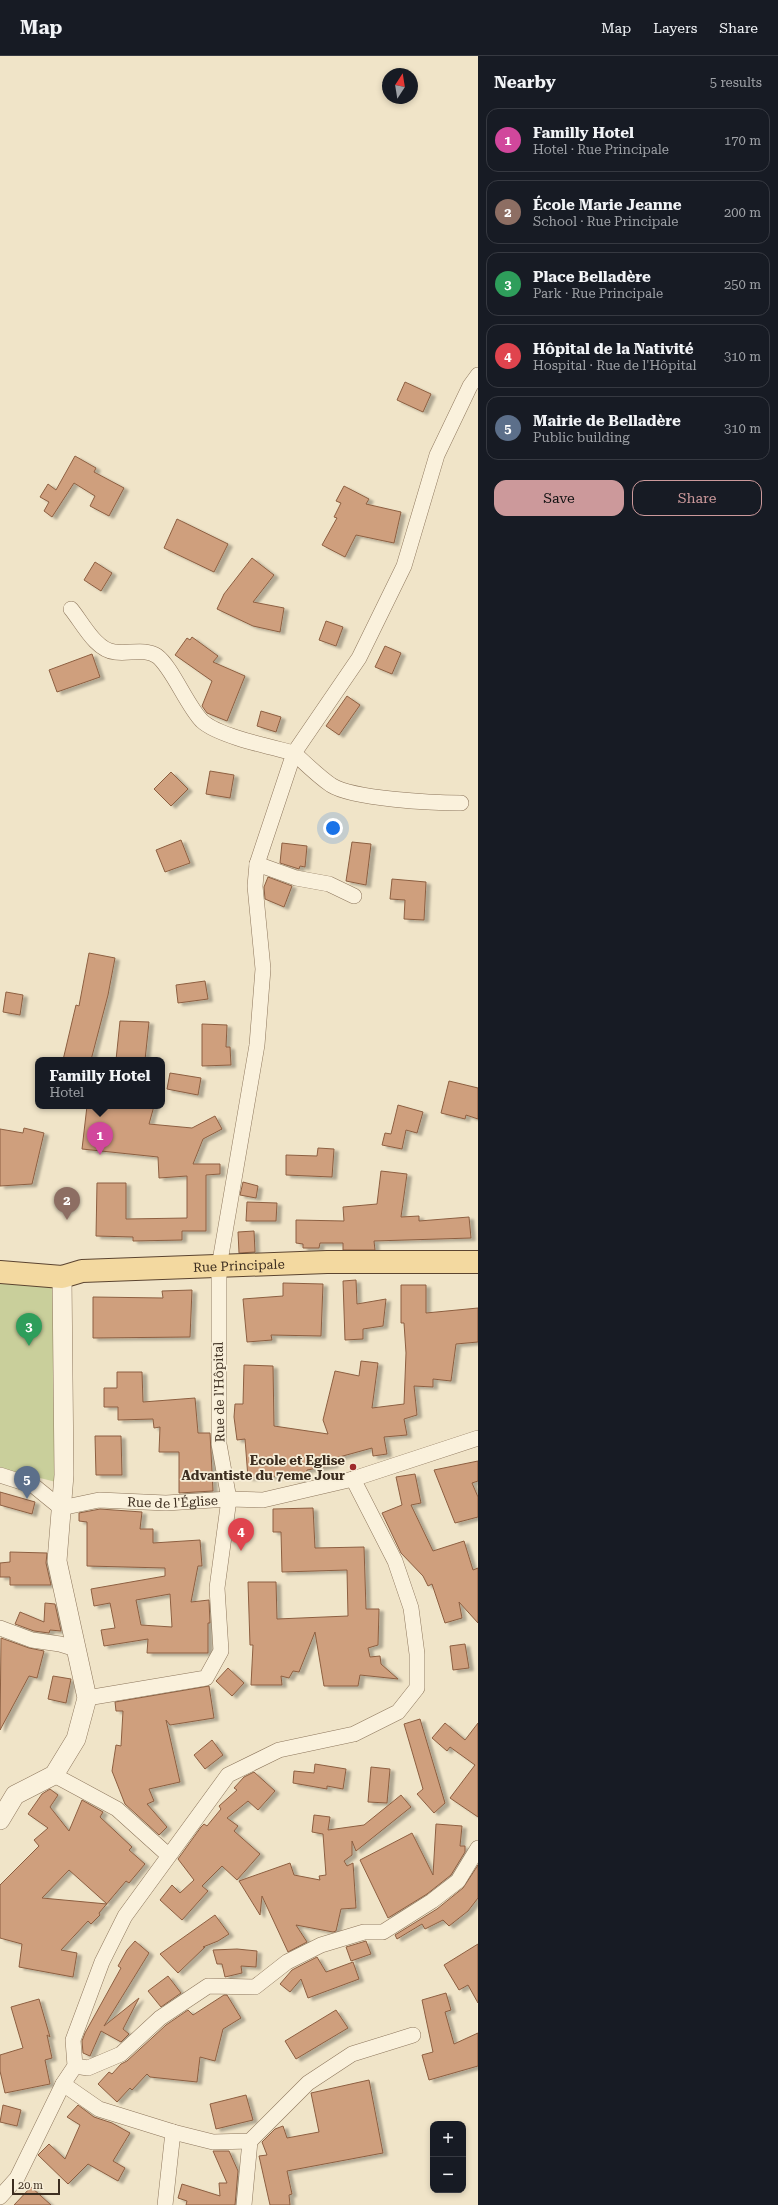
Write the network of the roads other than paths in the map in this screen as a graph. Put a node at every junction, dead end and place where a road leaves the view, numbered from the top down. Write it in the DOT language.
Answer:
graph roads {
  1 [pos="478,374"];
  2 [pos="71,609"];
  3 [pos="294,753"];
  4 [pos="461,803"];
  5 [pos="258,864"];
  6 [pos="354,896"];
  7 [pos="478,1262"];
  8 [pos="219,1267"];
  9 [pos="0,1272"];
  10 [pos="62,1277"];
  11 [pos="478,1438"];
  12 [pos="0,1475"];
  13 [pos="353,1478"];
  14 [pos="229,1499"];
  15 [pos="61,1508"];
  16 [pos="0,1628"];
  17 [pos="76,1649"];
  18 [pos="87,1698"];
  19 [pos="54,1775"];
  20 [pos="0,1820"];
  21 [pos="478,1848"];
  22 [pos="168,1855"];
  23 [pos="413,2034"];
  24 [pos="74,2066"];
  25 [pos="64,2084"];
  26 [pos="173,2132"];
  27 [pos="250,2141"];
  28 [pos="0,2197"];
  29 [pos="165,2205"];
  30 [pos="244,2205"];
  1 -- 3 [label="street, Rue de l'Hôpital"];
  2 -- 3 [label="street"];
  3 -- 4 [label="street"];
  3 -- 5 [label="street, Rue de l'Hôpital"];
  5 -- 6 [label="street"];
  5 -- 8 [label="street, Rue de l'Hôpital"];
  7 -- 8 [label="main road, Rue Principale"];
  8 -- 10 [label="main road, Rue Principale"];
  8 -- 14 [label="street, Rue de l'Hôpital"];
  9 -- 10 [label="main road, Rue Principale"];
  10 -- 15 [label="street"];
  11 -- 13 [label="street, Rue de l'Église"];
  12 -- 15 [label="street"];
  13 -- 14 [label="street, Rue de l'Église"];
  13 -- 22 [label="street"];
  14 -- 15 [label="street, Rue de l'Église"];
  14 -- 18 [label="street, Rue de l'Hôpital"];
  15 -- 17 [label="street"];
  16 -- 17 [label="street"];
  17 -- 18 [label="street"];
  18 -- 19 [label="street"];
  19 -- 20 [label="street"];
  19 -- 22 [label="street"];
  21 -- 24 [label="street"];
  22 -- 24 [label="street"];
  23 -- 27 [label="street"];
  24 -- 25 [label="street"];
  25 -- 26 [label="street"];
  25 -- 28 [label="street"];
  26 -- 27 [label="street"];
  26 -- 29 [label="street"];
  27 -- 30 [label="street"];
}
